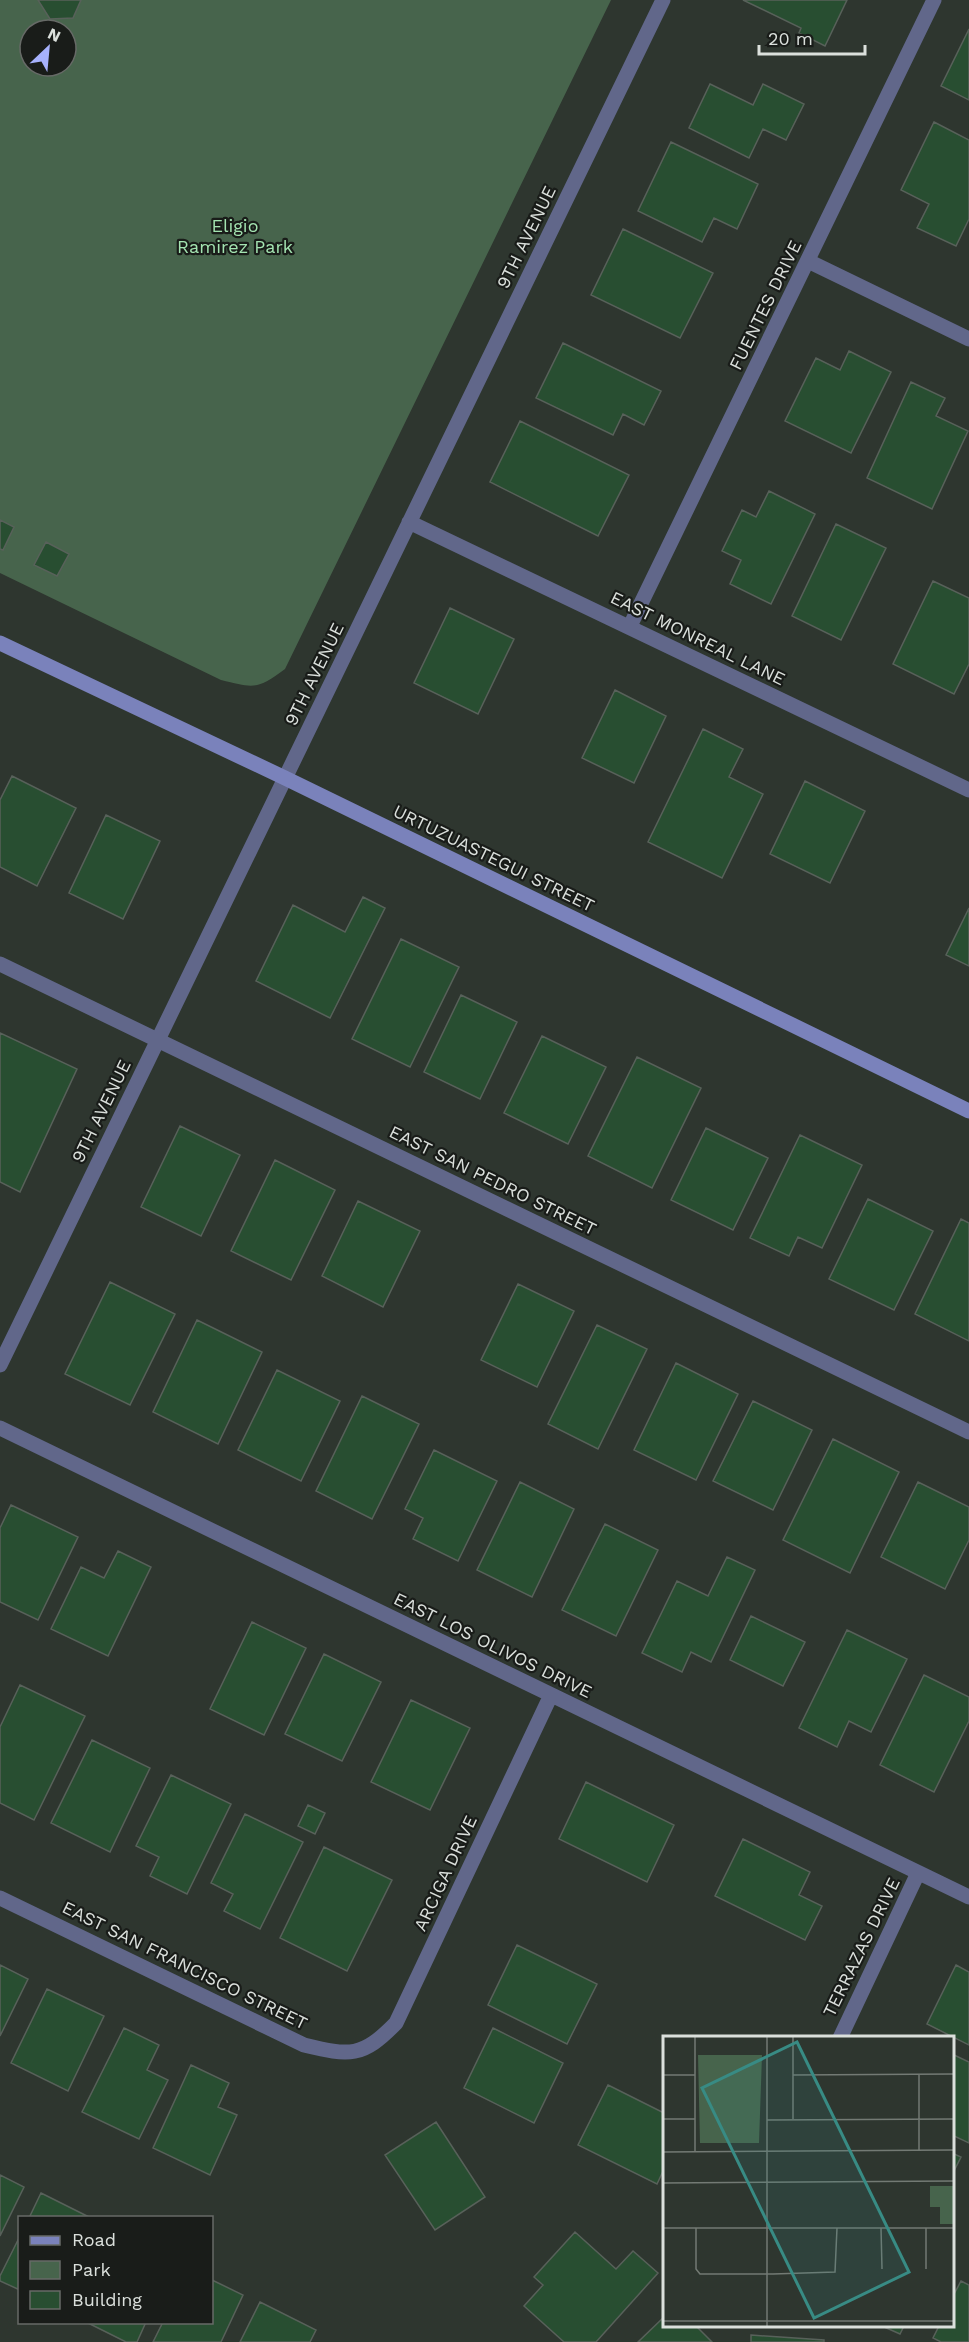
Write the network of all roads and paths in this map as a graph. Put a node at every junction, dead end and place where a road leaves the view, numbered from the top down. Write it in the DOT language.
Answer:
graph roads {
  1 [pos="663,0"];
  2 [pos="934,0"];
  3 [pos="808,261"];
  4 [pos="969,339"];
  5 [pos="409,522"];
  6 [pos="630,626"];
  7 [pos="0,643"];
  8 [pos="285,778"];
  9 [pos="969,790"];
  10 [pos="0,964"];
  11 [pos="157,1040"];
  12 [pos="969,1111"];
  13 [pos="0,1365"];
  14 [pos="0,1428"];
  15 [pos="969,1432"];
  16 [pos="551,1695"];
  17 [pos="918,1873"];
  18 [pos="969,1897"];
  19 [pos="0,1898"];
  20 [pos="840,2036"];
  21 [pos="357,2053"];
  1 -- 5 [label="street, 9TH AVENUE"];
  2 -- 3 [label="street, FUENTES DRIVE"];
  3 -- 4 [label="street"];
  3 -- 6 [label="street, FUENTES DRIVE"];
  5 -- 6 [label="street, EAST MONREAL LANE"];
  5 -- 8 [label="street, 9TH AVENUE"];
  6 -- 9 [label="street, EAST MONREAL LANE"];
  7 -- 8 [label="main road, URTUZUASTEGUI STREET"];
  8 -- 11 [label="street, 9TH AVENUE"];
  8 -- 12 [label="main road, URTUZUASTEGUI STREET"];
  10 -- 11 [label="street, EAST SAN PEDRO STREET"];
  11 -- 13 [label="street, 9TH AVENUE"];
  11 -- 15 [label="street, EAST SAN PEDRO STREET"];
  14 -- 16 [label="street, EAST LOS OLIVOS DRIVE"];
  16 -- 17 [label="street, EAST LOS OLIVOS DRIVE"];
  16 -- 21 [label="street, ARCIGA DRIVE"];
  17 -- 18 [label="street, EAST LOS OLIVOS DRIVE"];
  17 -- 20 [label="street, TERRAZAS DRIVE"];
  19 -- 21 [label="street, EAST SAN FRANCISCO STREET"];
}
